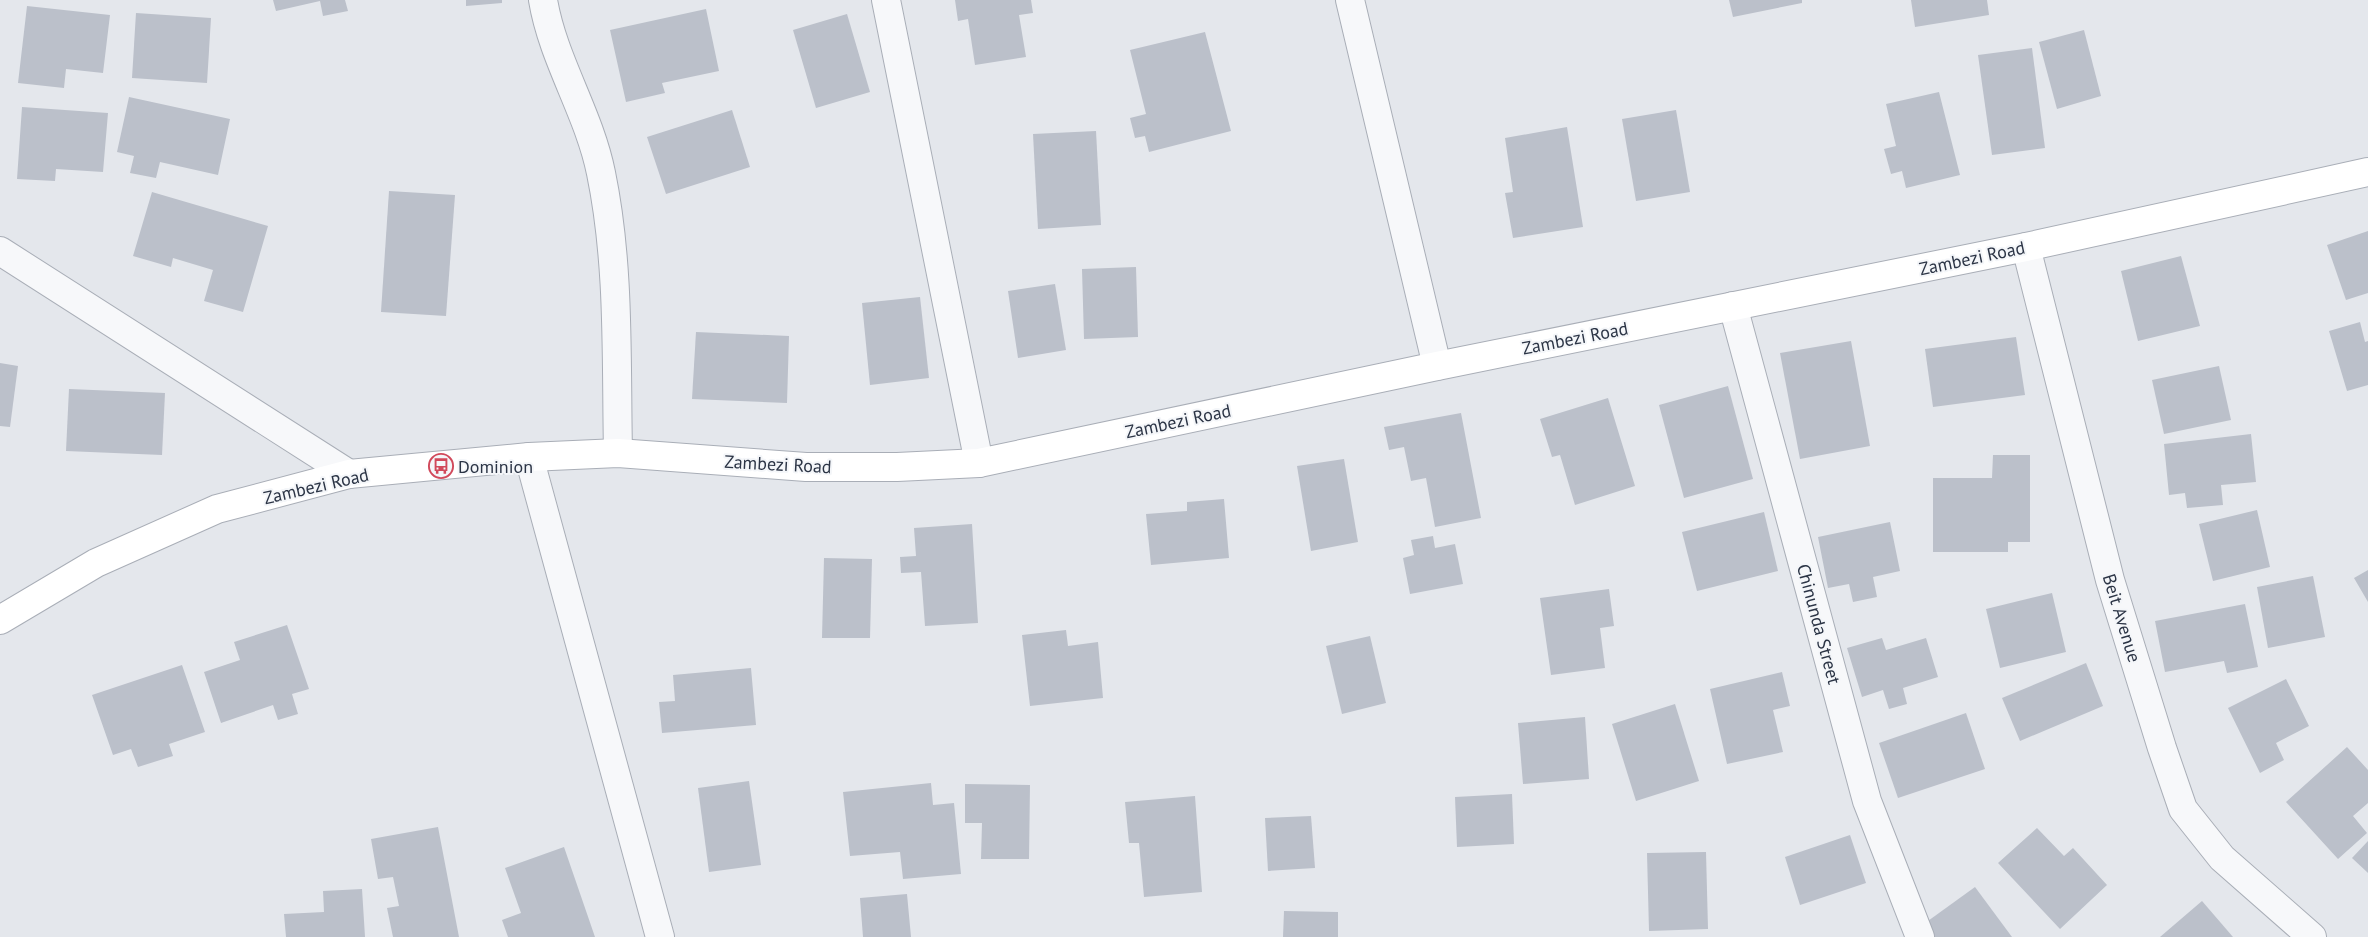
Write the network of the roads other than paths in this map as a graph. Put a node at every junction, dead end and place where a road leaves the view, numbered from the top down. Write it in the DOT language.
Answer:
graph roads {
  1 [pos="543,0"];
  2 [pos="886,0"];
  3 [pos="1350,0"];
  4 [pos="2368,172"];
  5 [pos="2026,247"];
  6 [pos="0,251"];
  7 [pos="1733,306"];
  8 [pos="1438,366"];
  9 [pos="618,453"];
  10 [pos="528,457"];
  11 [pos="979,463"];
  12 [pos="349,474"];
  13 [pos="0,620"];
  14 [pos="660,937"];
  15 [pos="1920,937"];
  16 [pos="2312,937"];
  1 -- 9 [label="street"];
  2 -- 11 [label="street"];
  3 -- 8 [label="street"];
  4 -- 5 [label="street, Zambezi Road"];
  5 -- 7 [label="street, Zambezi Road"];
  5 -- 16 [label="street, Beit Avenue"];
  6 -- 12 [label="street"];
  7 -- 8 [label="street, Zambezi Road"];
  7 -- 15 [label="street, Chinunda Street"];
  8 -- 11 [label="street, Zambezi Road"];
  9 -- 10 [label="street, Zambezi Road"];
  9 -- 11 [label="street, Zambezi Road"];
  10 -- 12 [label="street, Zambezi Road"];
  10 -- 14 [label="street"];
  12 -- 13 [label="street, Zambezi Road"];
}
